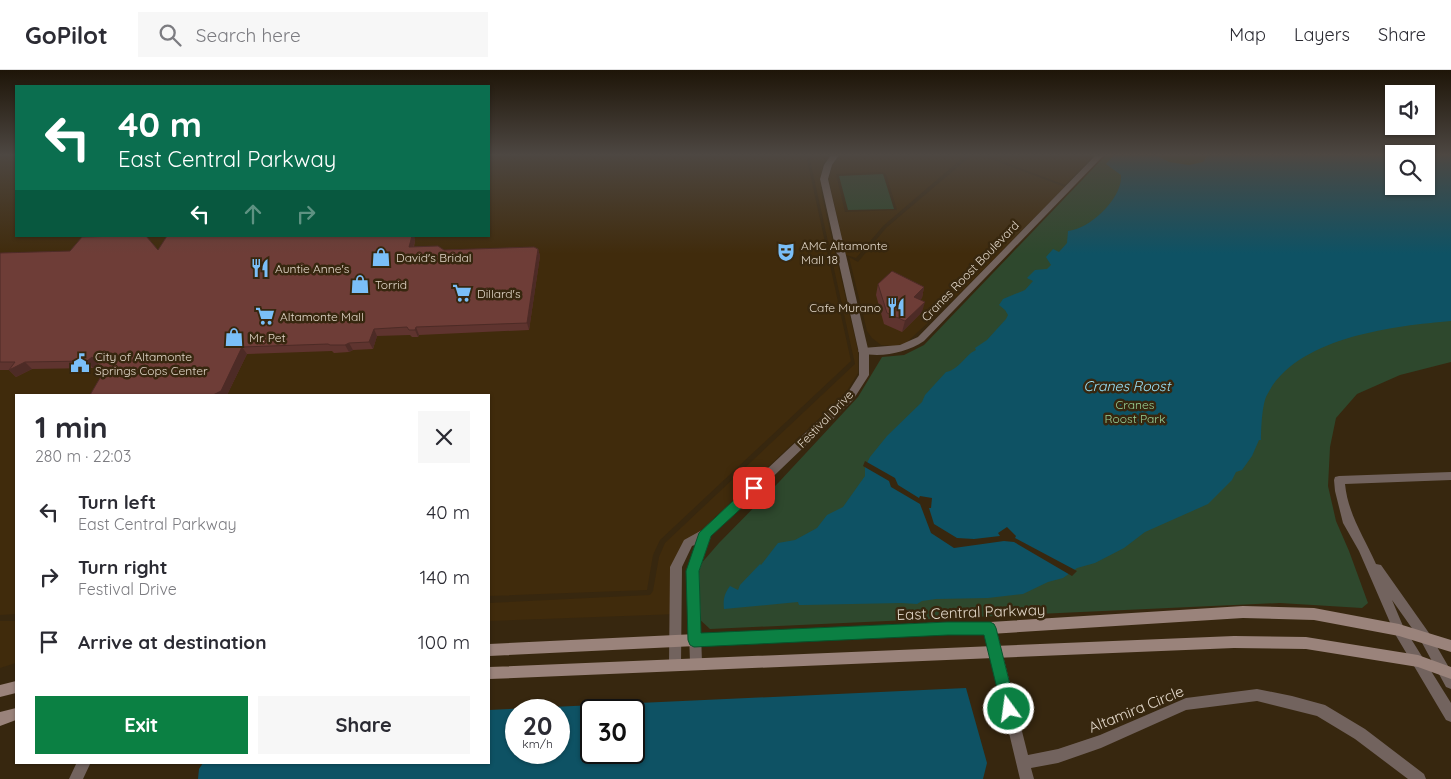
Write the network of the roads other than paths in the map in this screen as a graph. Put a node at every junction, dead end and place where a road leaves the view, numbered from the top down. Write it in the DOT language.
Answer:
graph roads {
  1 [pos="826,188"];
  2 [pos="1068,188"];
  3 [pos="863,351"];
  4 [pos="1451,476"];
  5 [pos="706,533"];
  6 [pos="1364,550"];
  7 [pos="990,628"];
  8 [pos="1399,630"];
  9 [pos="1425,637"];
  10 [pos="694,640"];
  11 [pos="675,641"];
  12 [pos="1451,646"];
  13 [pos="490,650"];
  14 [pos="994,652"];
  15 [pos="1418,661"];
  16 [pos="696,663"];
  17 [pos="675,664"];
  18 [pos="1447,672"];
  19 [pos="490,673"];
  20 [pos="1451,683"];
  21 [pos="15,687"];
  22 [pos="0,691"];
  23 [pos="15,714"];
  24 [pos="1451,715"];
  25 [pos="0,718"];
  26 [pos="1022,763"];
  27 [pos="83,764"];
  28 [pos="76,779"];
  29 [pos="1027,779"];
  30 [pos="1419,779"];
  1 -- 3 [label="street, Festival Drive"];
  2 -- 3 [label="street, Cranes Roost Boulevard"];
  3 -- 5 [label="street, Festival Drive"];
  4 -- 6 [label="street"];
  5 -- 10 [label="street, Festival Drive"];
  5 -- 11 [label="street, Festival Drive"];
  6 -- 8 [label="street"];
  6 -- 9 [label="street"];
  7 -- 8 [label="main road, East Central Parkway"];
  7 -- 10 [label="main road, East Central Parkway"];
  7 -- 14 [label="street"];
  8 -- 9 [label="main road, East Central Parkway"];
  8 -- 15 [label="street"];
  9 -- 12 [label="main road, East Central Parkway"];
  9 -- 18 [label="street"];
  10 -- 11 [label="main road, East Central Parkway"];
  10 -- 16 [label="street, Festival Drive"];
  11 -- 13 [label="main road, East Central Parkway"];
  11 -- 17 [label="street, Festival Drive"];
  14 -- 15 [label="main road"];
  14 -- 16 [label="main road"];
  14 -- 26 [label="street"];
  15 -- 18 [label="main road"];
  15 -- 24 [label="street"];
  16 -- 17 [label="main road"];
  17 -- 19 [label="main road"];
  18 -- 20 [label="street"];
  21 -- 22 [label="main road"];
  23 -- 25 [label="main road"];
  26 -- 29 [label="street"];
  26 -- 30 [label="street, Altamira Circle"];
  27 -- 28 [label="street"];
}
